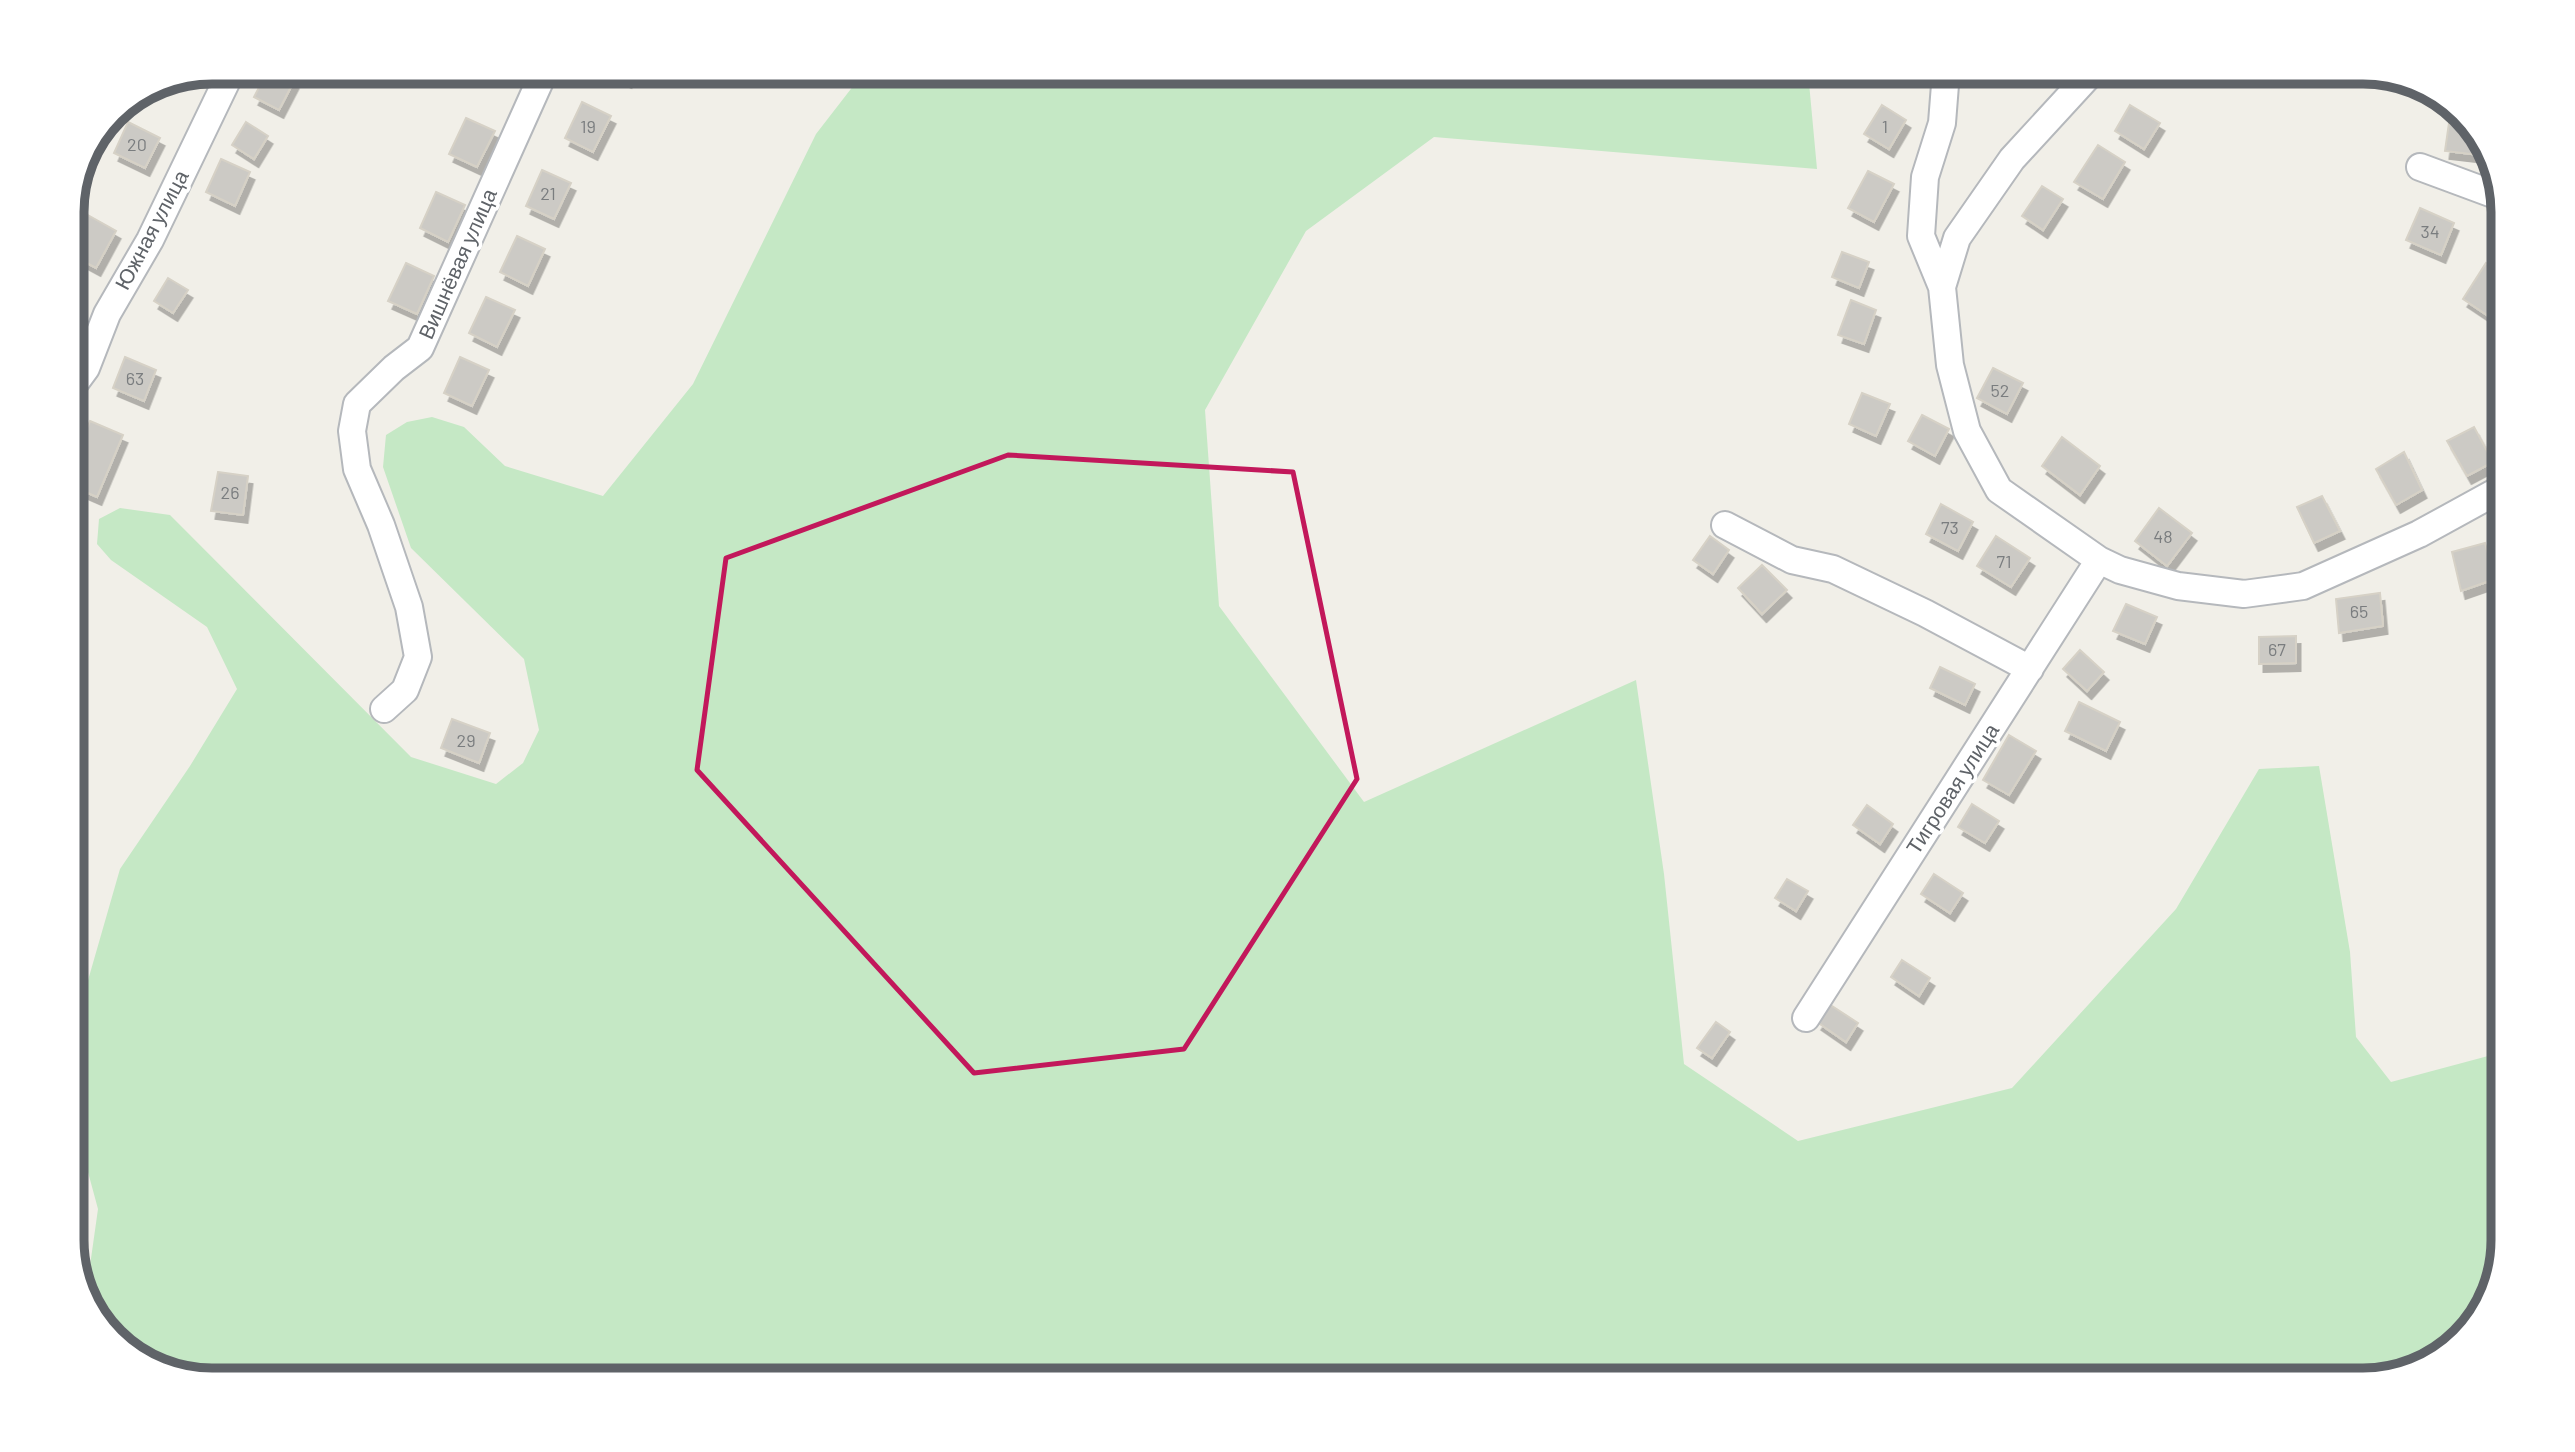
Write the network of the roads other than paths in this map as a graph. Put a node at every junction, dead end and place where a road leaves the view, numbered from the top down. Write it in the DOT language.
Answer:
graph roads {
  1 [pos="225,84"];
  2 [pos="539,84"];
  3 [pos="1945,84"];
  4 [pos="2081,84"];
  5 [pos="2420,167"];
  6 [pos="2489,193"];
  7 [pos="1942,287"];
  8 [pos="84,371"];
  9 [pos="2491,495"];
  10 [pos="1725,525"];
  11 [pos="2099,560"];
  12 [pos="2030,668"];
  13 [pos="384,709"];
  14 [pos="1806,1018"];
  1 -- 8 [label="street, Южная улица"];
  2 -- 13 [label="street, Вишнёвая улица"];
  3 -- 7 [label="street"];
  4 -- 7 [label="street"];
  5 -- 6 [label="street"];
  7 -- 11 [label="street"];
  9 -- 11 [label="street"];
  10 -- 12 [label="street"];
  11 -- 12 [label="street, Тигровая улица"];
  12 -- 14 [label="street, Тигровая улица"];
}
